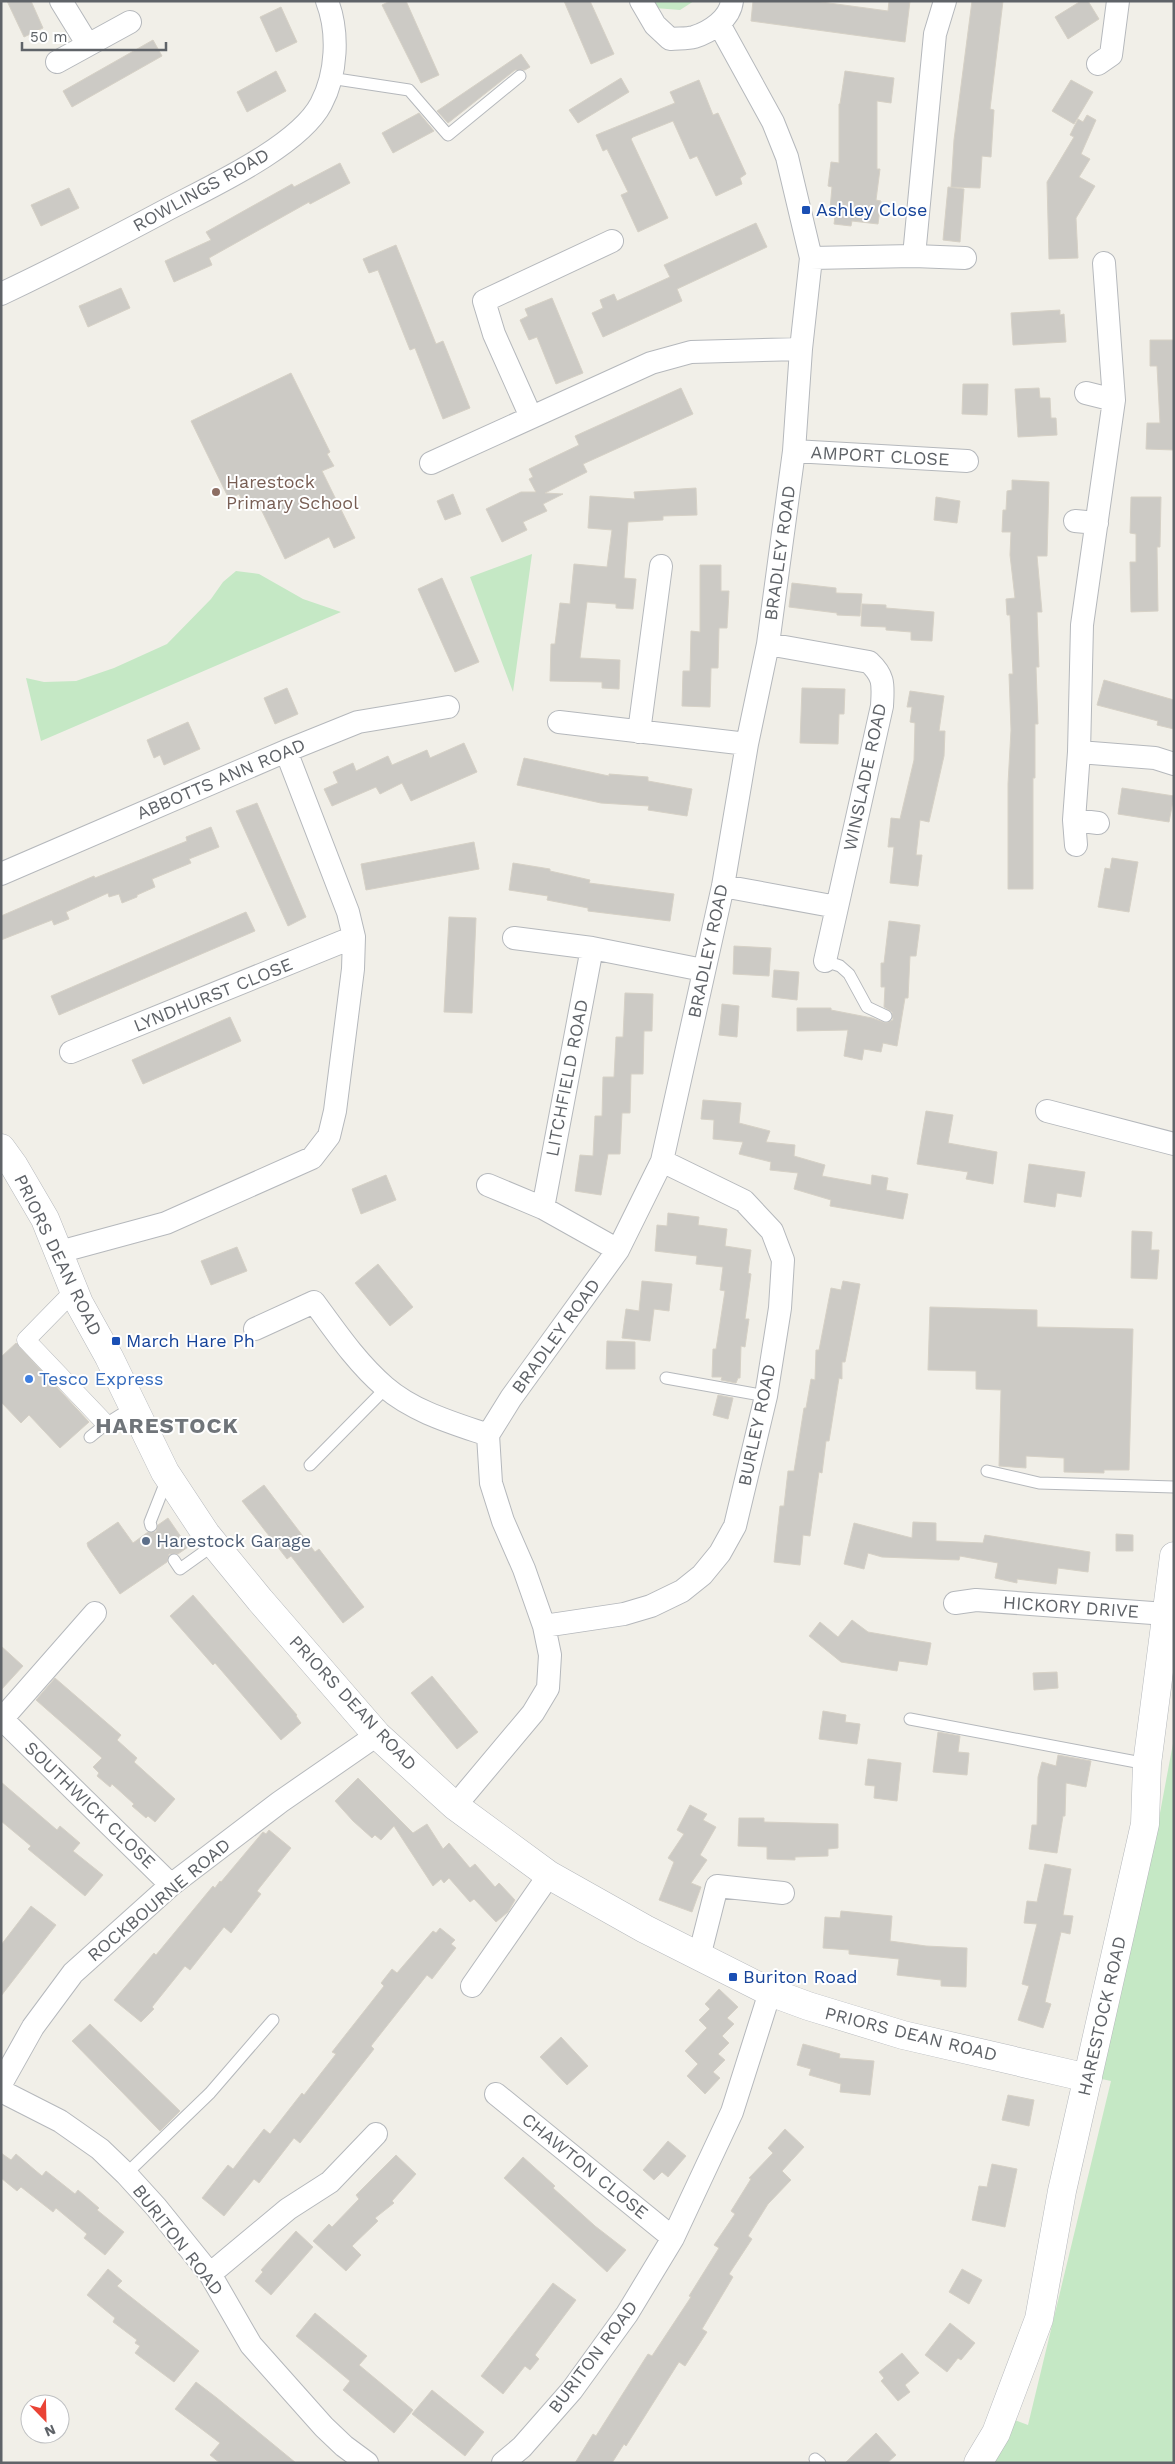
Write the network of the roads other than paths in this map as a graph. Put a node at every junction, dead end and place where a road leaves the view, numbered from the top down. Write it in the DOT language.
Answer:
graph roads {
  1 [pos="61,1"];
  2 [pos="327,1"];
  3 [pos="641,1"];
  4 [pos="732,1"];
  5 [pos="945,1"];
  6 [pos="1118,1"];
  7 [pos="130,22"];
  8 [pos="719,24"];
  9 [pos="88,46"];
  10 [pos="57,62"];
  11 [pos="1098,64"];
  12 [pos="520,76"];
  13 [pos="330,78"];
  14 [pos="612,241"];
  15 [pos="914,256"];
  16 [pos="811,258"];
  17 [pos="965,258"];
  18 [pos="1104,262"];
  19 [pos="1,294"];
  20 [pos="801,349"];
  21 [pos="1086,394"];
  22 [pos="1114,400"];
  23 [pos="531,417"];
  24 [pos="794,451"];
  25 [pos="966,461"];
  26 [pos="431,463"];
  27 [pos="1075,521"];
  28 [pos="1097,523"];
  29 [pos="662,566"];
  30 [pos="768,644"];
  31 [pos="448,707"];
  32 [pos="558,722"];
  33 [pos="639,732"];
  34 [pos="747,744"];
  35 [pos="286,750"];
  36 [pos="1079,752"];
  37 [pos="1174,764"];
  38 [pos="1074,820"];
  39 [pos="1098,823"];
  40 [pos="1076,845"];
  41 [pos="1,874"];
  42 [pos="723,886"];
  43 [pos="837,907"];
  44 [pos="354,937"];
  45 [pos="514,938"];
  46 [pos="592,948"];
  47 [pos="825,961"];
  48 [pos="703,970"];
  49 [pos="886,1016"];
  50 [pos="71,1052"];
  51 [pos="1047,1111"];
  52 [pos="1174,1144"];
  53 [pos="662,1161"];
  54 [pos="6,1163"];
  55 [pos="488,1185"];
  56 [pos="543,1208"];
  57 [pos="618,1250"];
  58 [pos="59,1252"];
  59 [pos="74,1291"];
  60 [pos="255,1329"];
  61 [pos="666,1378"];
  62 [pos="386,1388"];
  63 [pos="766,1396"];
  64 [pos="132,1407"];
  65 [pos="106,1424"];
  66 [pos="488,1435"];
  67 [pos="90,1437"];
  68 [pos="310,1465"];
  69 [pos="987,1471"];
  70 [pos="168,1476"];
  71 [pos="1174,1488"];
  72 [pos="151,1526"];
  73 [pos="215,1544"];
  74 [pos="1174,1556"];
  75 [pos="174,1560"];
  76 [pos="969,1596"];
  77 [pos="95,1613"];
  78 [pos="544,1626"];
  79 [pos="1168,1629"];
  80 [pos="910,1719"];
  81 [pos="377,1735"];
  82 [pos="1146,1764"];
  83 [pos="455,1806"];
  84 [pos="549,1876"];
  85 [pos="171,1885"];
  86 [pos="783,1893"];
  87 [pos="700,1958"];
  88 [pos="472,1986"];
  89 [pos="770,1992"];
  90 [pos="273,2020"];
  91 [pos="1088,2078"];
  92 [pos="1,2084"];
  93 [pos="1,2091"];
  94 [pos="496,2094"];
  95 [pos="376,2134"];
  96 [pos="126,2174"];
  97 [pos="673,2238"];
  98 [pos="210,2274"];
  99 [pos="366,2463"];
  100 [pos="503,2463"];
  101 [pos="978,2463"];
  1 -- 9 [label="street"];
  2 -- 13 [label="street, ROWLINGS ROAD"];
  3 -- 8 [label="street"];
  4 -- 8 [label="street"];
  5 -- 15 [label="street"];
  6 -- 11 [label="street"];
  7 -- 9 [label="street"];
  8 -- 16 [label="street, BRADLEY ROAD"];
  9 -- 10 [label="street"];
  12 -- 13 [label="lane"];
  13 -- 19 [label="street, ROWLINGS ROAD"];
  14 -- 23 [label="street"];
  15 -- 16 [label="street"];
  15 -- 17 [label="street"];
  16 -- 20 [label="street, BRADLEY ROAD"];
  18 -- 22 [label="street"];
  20 -- 23 [label="street"];
  20 -- 24 [label="street, BRADLEY ROAD"];
  21 -- 22 [label="street"];
  22 -- 28 [label="street"];
  23 -- 26 [label="street"];
  24 -- 25 [label="street, AMPORT CLOSE"];
  24 -- 30 [label="street, BRADLEY ROAD"];
  27 -- 28 [label="street"];
  28 -- 36 [label="street"];
  29 -- 33 [label="street"];
  30 -- 34 [label="street, BRADLEY ROAD"];
  30 -- 43 [label="street, WINSLADE ROAD"];
  31 -- 35 [label="street, ABBOTTS ANN ROAD"];
  32 -- 33 [label="street"];
  33 -- 34 [label="street"];
  34 -- 42 [label="street, BRADLEY ROAD"];
  35 -- 41 [label="street, ABBOTTS ANN ROAD"];
  35 -- 44 [label="street"];
  36 -- 37 [label="street"];
  36 -- 38 [label="street"];
  38 -- 39 [label="street"];
  38 -- 40 [label="street"];
  42 -- 43 [label="street"];
  42 -- 48 [label="street, BRADLEY ROAD"];
  43 -- 47 [label="street, WINSLADE ROAD"];
  44 -- 50 [label="street, LYNDHURST CLOSE"];
  44 -- 58 [label="street"];
  45 -- 46 [label="street"];
  46 -- 48 [label="street"];
  46 -- 56 [label="street, LITCHFIELD ROAD"];
  47 -- 49 [label="lane"];
  48 -- 53 [label="street, BRADLEY ROAD"];
  51 -- 52 [label="street"];
  53 -- 57 [label="street, BRADLEY ROAD"];
  53 -- 63 [label="street, BURLEY ROAD"];
  54 -- 58 [label="street, PRIORS DEAN ROAD"];
  55 -- 56 [label="street"];
  56 -- 57 [label="street"];
  57 -- 66 [label="street, BRADLEY ROAD"];
  58 -- 59 [label="street, PRIORS DEAN ROAD"];
  59 -- 64 [label="street, PRIORS DEAN ROAD"];
  59 -- 65 [label="street"];
  60 -- 62 [label="street"];
  61 -- 63 [label="lane"];
  62 -- 66 [label="street"];
  62 -- 68 [label="lane"];
  63 -- 78 [label="street, BURLEY ROAD"];
  64 -- 65 [label="lane"];
  64 -- 70 [label="street, PRIORS DEAN ROAD"];
  65 -- 67 [label="lane"];
  66 -- 78 [label="street"];
  69 -- 71 [label="lane"];
  70 -- 72 [label="lane"];
  70 -- 73 [label="street, PRIORS DEAN ROAD"];
  73 -- 75 [label="lane"];
  73 -- 81 [label="street, PRIORS DEAN ROAD"];
  74 -- 79 [label="street, HARESTOCK ROAD"];
  76 -- 79 [label="street, HICKORY DRIVE"];
  77 -- 85 [label="street, SOUTHWICK CLOSE"];
  78 -- 83 [label="street"];
  79 -- 82 [label="street, HARESTOCK ROAD"];
  80 -- 82 [label="lane"];
  81 -- 83 [label="street, PRIORS DEAN ROAD"];
  81 -- 85 [label="street, ROCKBOURNE ROAD"];
  82 -- 91 [label="street, HARESTOCK ROAD"];
  83 -- 84 [label="street, PRIORS DEAN ROAD"];
  84 -- 87 [label="street, PRIORS DEAN ROAD"];
  84 -- 88 [label="street"];
  85 -- 92 [label="street, ROCKBOURNE ROAD"];
  86 -- 87 [label="street"];
  87 -- 89 [label="street, PRIORS DEAN ROAD"];
  89 -- 91 [label="street, PRIORS DEAN ROAD"];
  89 -- 97 [label="street, BURITON ROAD"];
  90 -- 96 [label="lane"];
  91 -- 101 [label="street, HARESTOCK ROAD"];
  93 -- 96 [label="street, BURITON ROAD"];
  94 -- 97 [label="street, CHAWTON CLOSE"];
  95 -- 98 [label="street"];
  96 -- 98 [label="street, BURITON ROAD"];
  97 -- 100 [label="street, BURITON ROAD"];
  98 -- 99 [label="street, BURITON ROAD"];
}
